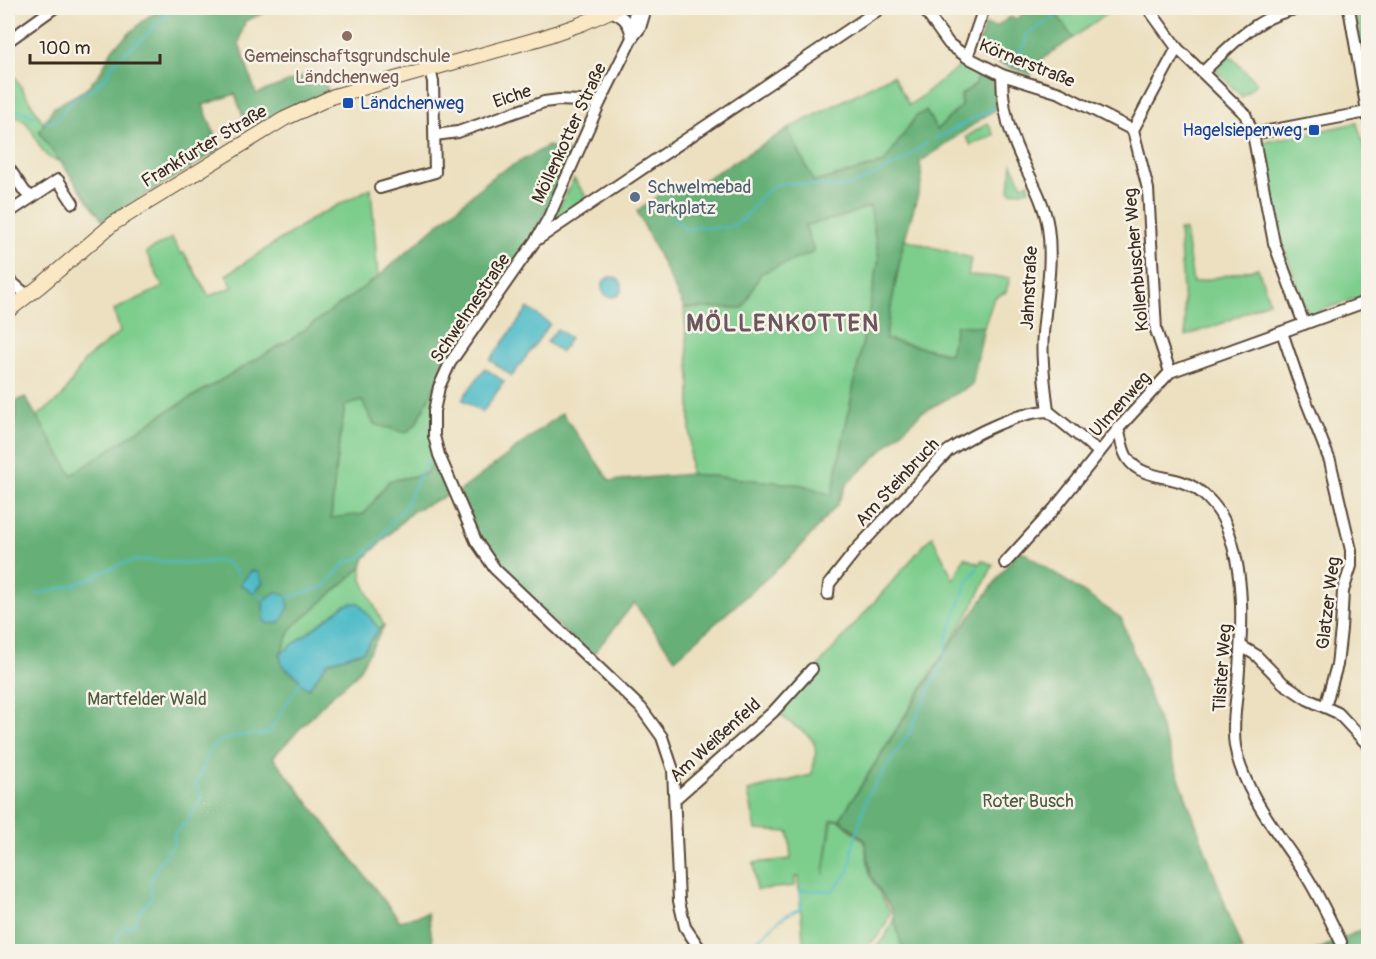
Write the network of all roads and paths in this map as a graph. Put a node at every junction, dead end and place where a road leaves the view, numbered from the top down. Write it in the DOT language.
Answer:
graph roads {
  1 [pos="54,8"];
  2 [pos="881,8"];
  3 [pos="923,8"];
  4 [pos="984,8"];
  5 [pos="1148,8"];
  6 [pos="1301,8"];
  7 [pos="1349,8"];
  8 [pos="613,9"];
  9 [pos="642,9"];
  10 [pos="631,33"];
  11 [pos="8,41"];
  12 [pos="1177,48"];
  13 [pos="967,57"];
  14 [pos="430,69"];
  15 [pos="1203,72"];
  16 [pos="1002,75"];
  17 [pos="600,102"];
  18 [pos="1368,114"];
  19 [pos="1133,130"];
  20 [pos="1253,134"];
  21 [pos="435,135"];
  22 [pos="8,167"];
  23 [pos="380,188"];
  24 [pos="32,197"];
  25 [pos="73,203"];
  26 [pos="8,213"];
  27 [pos="535,241"];
  28 [pos="8,279"];
  29 [pos="8,291"];
  30 [pos="1368,301"];
  31 [pos="18,303"];
  32 [pos="1304,324"];
  33 [pos="1282,332"];
  34 [pos="1170,372"];
  35 [pos="1048,411"];
  36 [pos="1118,429"];
  37 [pos="1099,452"];
  38 [pos="1005,563"];
  39 [pos="828,594"];
  40 [pos="1241,646"];
  41 [pos="812,669"];
  42 [pos="1325,707"];
  43 [pos="1368,745"];
  44 [pos="675,798"];
  45 [pos="1341,942"];
  46 [pos="702,951"];
  1 -- 11 [label="street"];
  2 -- 27 [label="street, Schwelmestraße"];
  3 -- 13 [label="street, Körnerstraße"];
  4 -- 13 [label="street"];
  5 -- 12 [label="street"];
  6 -- 15 [label="street"];
  7 -- 18 [label="street"];
  8 -- 10 [label="street"];
  8 -- 14 [label="main road, Frankfurter Straße"];
  9 -- 10 [label="street, Möllenkotter Straße"];
  10 -- 17 [label="street, Möllenkotter Straße"];
  12 -- 15 [label="street"];
  12 -- 19 [label="street"];
  13 -- 16 [label="street, Körnerstraße"];
  14 -- 21 [label="street"];
  14 -- 31 [label="main road, Frankfurter Straße"];
  15 -- 20 [label="street"];
  16 -- 19 [label="street, Körnerstraße"];
  16 -- 35 [label="street, Jahnstraße"];
  17 -- 21 [label="street, Eiche"];
  17 -- 27 [label="street, Möllenkotter Straße"];
  18 -- 20 [label="street"];
  19 -- 34 [label="street, Kollenbuscher Weg"];
  20 -- 32 [label="street"];
  21 -- 23 [label="street"];
  22 -- 24 [label="street"];
  24 -- 25 [label="street"];
  24 -- 26 [label="street"];
  27 -- 44 [label="street, Schwelmestraße"];
  28 -- 31 [label="street"];
  29 -- 31 [label="street"];
  30 -- 32 [label="street, Ulmenweg"];
  32 -- 33 [label="street, Ulmenweg"];
  33 -- 34 [label="street, Ulmenweg"];
  33 -- 42 [label="street, Glatzer Weg"];
  34 -- 36 [label="street, Ulmenweg"];
  35 -- 37 [label="street"];
  35 -- 39 [label="street, Am Steinbruch"];
  36 -- 37 [label="street, Ulmenweg"];
  36 -- 40 [label="street, Tilsiter Weg"];
  37 -- 38 [label="street, Ulmenweg"];
  40 -- 42 [label="street"];
  40 -- 45 [label="street, Tilsiter Weg"];
  41 -- 44 [label="street, Am Weißenfeld"];
  42 -- 43 [label="street"];
  44 -- 46 [label="street, Am Weißenfeld"];
}
